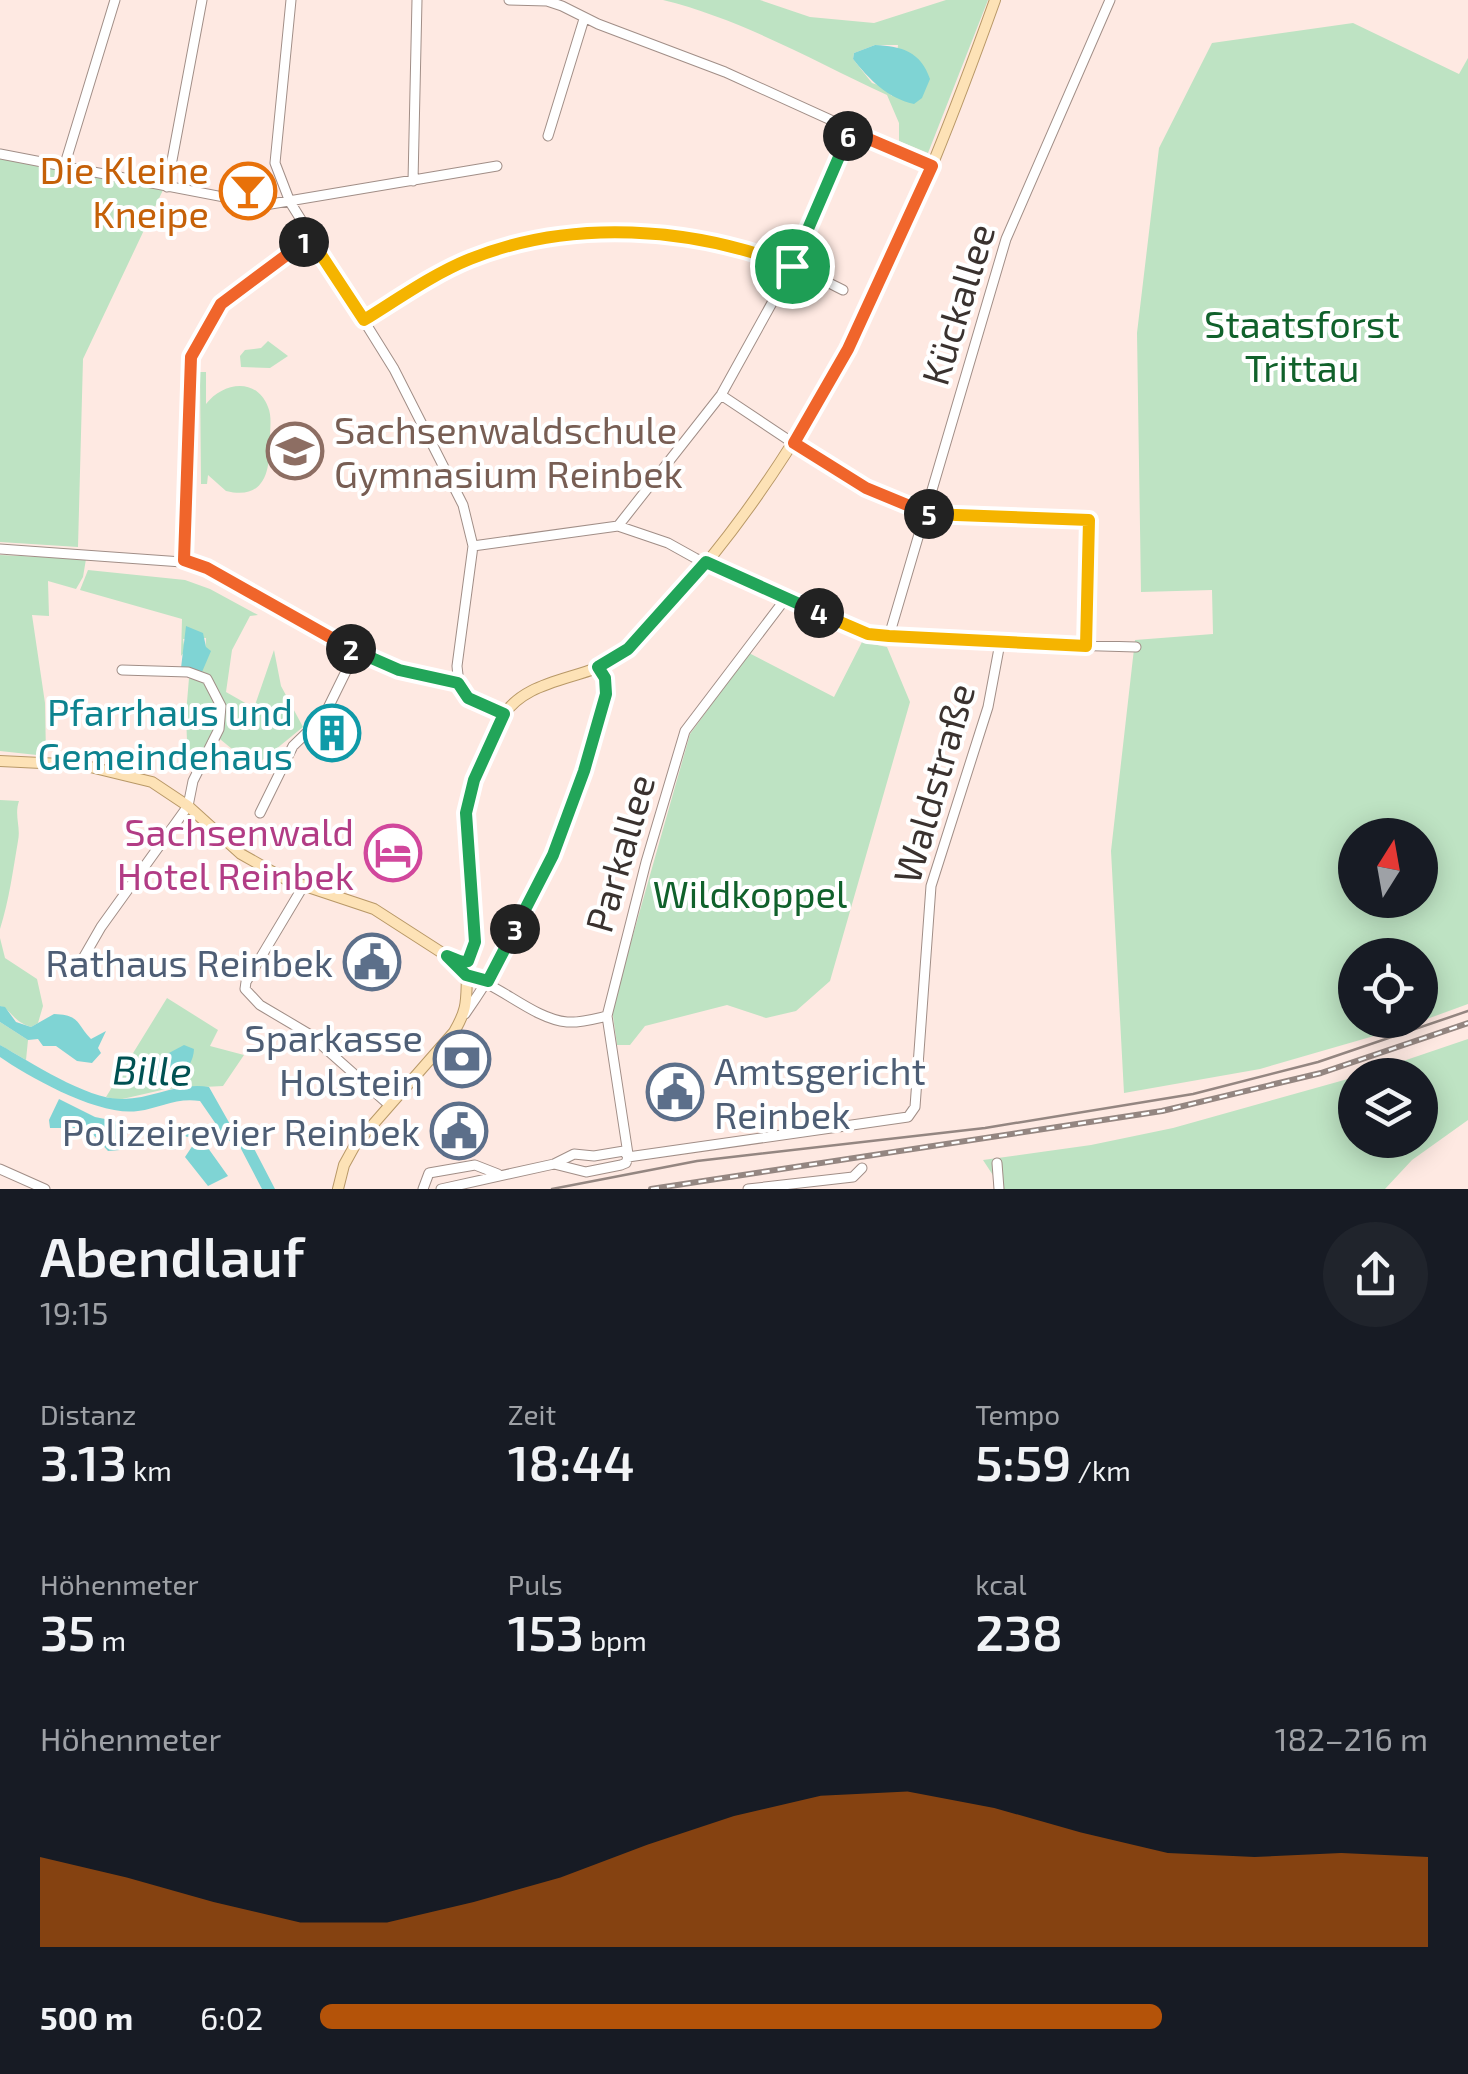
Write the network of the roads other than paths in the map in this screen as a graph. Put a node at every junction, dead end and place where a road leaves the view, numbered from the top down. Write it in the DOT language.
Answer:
graph roads {
  1 [pos="115,0"];
  2 [pos="202,0"];
  3 [pos="291,0"];
  4 [pos="416,0"];
  5 [pos="510,0"];
  6 [pos="995,0"];
  7 [pos="1110,0"];
  8 [pos="547,1"];
  9 [pos="584,19"];
  10 [pos="850,131"];
  11 [pos="548,136"];
  12 [pos="0,154"];
  13 [pos="497,166"];
  14 [pos="932,166"];
  15 [pos="64,167"];
  16 [pos="412,181"];
  17 [pos="167,187"];
  18 [pos="290,202"];
  19 [pos="310,238"];
  20 [pos="792,266"];
  21 [pos="843,290"];
  22 [pos="364,320"];
  23 [pos="720,395"];
  24 [pos="794,443"];
  25 [pos="926,514"];
  26 [pos="618,526"];
  27 [pos="473,546"];
  28 [pos="0,549"];
  29 [pos="184,560"];
  30 [pos="706,562"];
  31 [pos="786,598"];
  32 [pos="889,636"];
  33 [pos="1000,643"];
  34 [pos="1086,646"];
  35 [pos="1136,647"];
  36 [pos="356,652"];
  37 [pos="598,667"];
  38 [pos="122,670"];
  39 [pos="458,683"];
  40 [pos="504,714"];
  41 [pos="0,761"];
  42 [pos="188,806"];
  43 [pos="260,813"];
  44 [pos="304,885"];
  45 [pos="475,942"];
  46 [pos="442,953"];
  47 [pos="470,960"];
  48 [pos="74,974"];
  49 [pos="466,975"];
  50 [pos="488,981"];
  51 [pos="464,1016"];
  52 [pos="606,1016"];
  53 [pos="388,1104"];
  54 [pos="850,1125"];
  55 [pos="860,1135"];
  56 [pos="628,1156"];
  57 [pos="997,1163"];
  58 [pos="554,1164"];
  59 [pos="862,1168"];
  60 [pos="0,1169"];
  61 [pos="506,1174"];
  62 [pos="853,1177"];
  63 [pos="769,1187"];
  64 [pos="45,1189"];
  65 [pos="338,1189"];
  66 [pos="423,1189"];
  67 [pos="441,1189"];
  68 [pos="748,1189"];
  69 [pos="854,1189"];
  70 [pos="999,1189"];
  1 -- 15 [label="street"];
  2 -- 17 [label="street"];
  3 -- 18 [label="street"];
  4 -- 16 [label="street"];
  5 -- 8 [label="street"];
  6 -- 14 [label="main road"];
  7 -- 25 [label="street, Kückallee"];
  8 -- 9 [label="street"];
  9 -- 10 [label="street"];
  9 -- 11 [label="street"];
  10 -- 14 [label="street"];
  10 -- 20 [label="street"];
  12 -- 15 [label="street"];
  13 -- 16 [label="street"];
  14 -- 24 [label="main road"];
  15 -- 17 [label="street"];
  16 -- 18 [label="street"];
  17 -- 18 [label="street"];
  18 -- 19 [label="street"];
  19 -- 22 [label="street"];
  19 -- 29 [label="street"];
  20 -- 21 [label="street"];
  20 -- 22 [label="street"];
  20 -- 23 [label="street"];
  22 -- 27 [label="street"];
  23 -- 24 [label="street"];
  23 -- 26 [label="street"];
  24 -- 25 [label="street"];
  24 -- 30 [label="main road"];
  25 -- 32 [label="street, Kückallee"];
  25 -- 34 [label="street"];
  26 -- 27 [label="street"];
  26 -- 30 [label="street"];
  27 -- 39 [label="street"];
  28 -- 29 [label="street"];
  29 -- 36 [label="street"];
  30 -- 31 [label="street"];
  30 -- 37 [label="main road"];
  31 -- 32 [label="street"];
  31 -- 52 [label="street, Parkallee"];
  32 -- 33 [label="street"];
  33 -- 34 [label="street"];
  33 -- 54 [label="street, Waldstraße"];
  34 -- 35 [label="street"];
  36 -- 39 [label="street"];
  36 -- 43 [label="street"];
  37 -- 40 [label="main road"];
  37 -- 50 [label="street"];
  38 -- 42 [label="street"];
  39 -- 40 [label="street"];
  40 -- 45 [label="main road"];
  41 -- 42 [label="main road"];
  42 -- 44 [label="main road"];
  42 -- 48 [label="street"];
  44 -- 46 [label="main road"];
  44 -- 53 [label="street"];
  45 -- 46 [label="main road"];
  45 -- 47 [label="main road"];
  46 -- 47 [label="main road"];
  46 -- 49 [label="main road"];
  47 -- 49 [label="main road"];
  49 -- 50 [label="street"];
  49 -- 51 [label="main road"];
  50 -- 51 [label="street"];
  50 -- 52 [label="street"];
  51 -- 53 [label="main road"];
  52 -- 56 [label="street, Parkallee"];
  53 -- 65 [label="main road"];
  54 -- 55 [label="street"];
  54 -- 56 [label="street"];
  56 -- 58 [label="street"];
  56 -- 58 [label="street"];
  57 -- 70 [label="street"];
  58 -- 61 [label="street"];
  59 -- 62 [label="street"];
  60 -- 64 [label="street"];
  61 -- 66 [label="street"];
  61 -- 67 [label="street"];
  62 -- 63 [label="street"];
  62 -- 69 [label="street"];
  63 -- 68 [label="street"];
}
